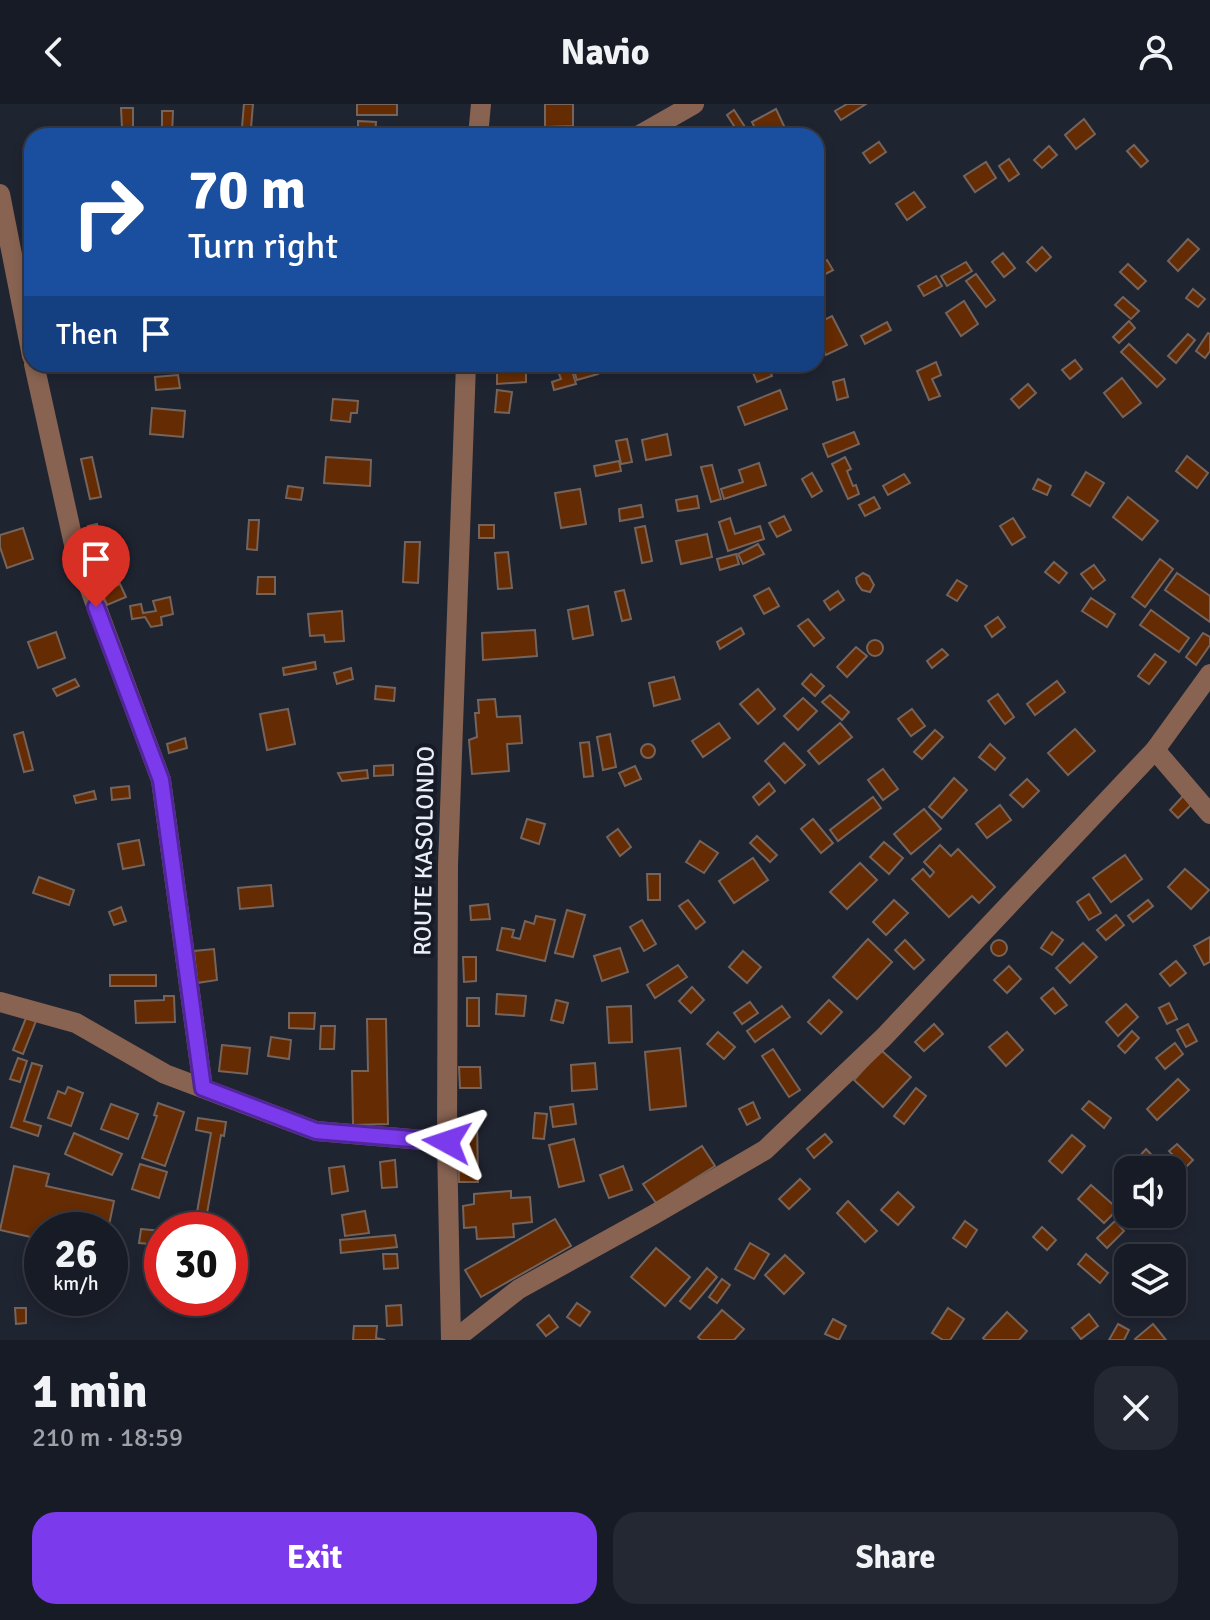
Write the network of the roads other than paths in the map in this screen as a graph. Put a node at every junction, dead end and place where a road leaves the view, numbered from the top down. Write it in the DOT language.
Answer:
graph roads {
  1 [pos="481,104"];
  2 [pos="694,104"];
  3 [pos="479,128"];
  4 [pos="652,128"];
  5 [pos="0,194"];
  6 [pos="24,316"];
  7 [pos="36,372"];
  8 [pos="466,372"];
  9 [pos="1210,674"];
  10 [pos="1155,750"];
  11 [pos="1210,814"];
  12 [pos="0,1002"];
  13 [pos="203,1088"];
  14 [pos="447,1142"];
  15 [pos="452,1340"];
  1 -- 3 [label="street"];
  2 -- 4 [label="street"];
  5 -- 6 [label="street"];
  7 -- 13 [label="street"];
  8 -- 14 [label="street, ROUTE KASOLONDO"];
  9 -- 10 [label="street"];
  10 -- 11 [label="street"];
  10 -- 15 [label="street"];
  12 -- 13 [label="street"];
  13 -- 14 [label="street"];
  14 -- 15 [label="street, ROUTE KASOLONDO"];
}
